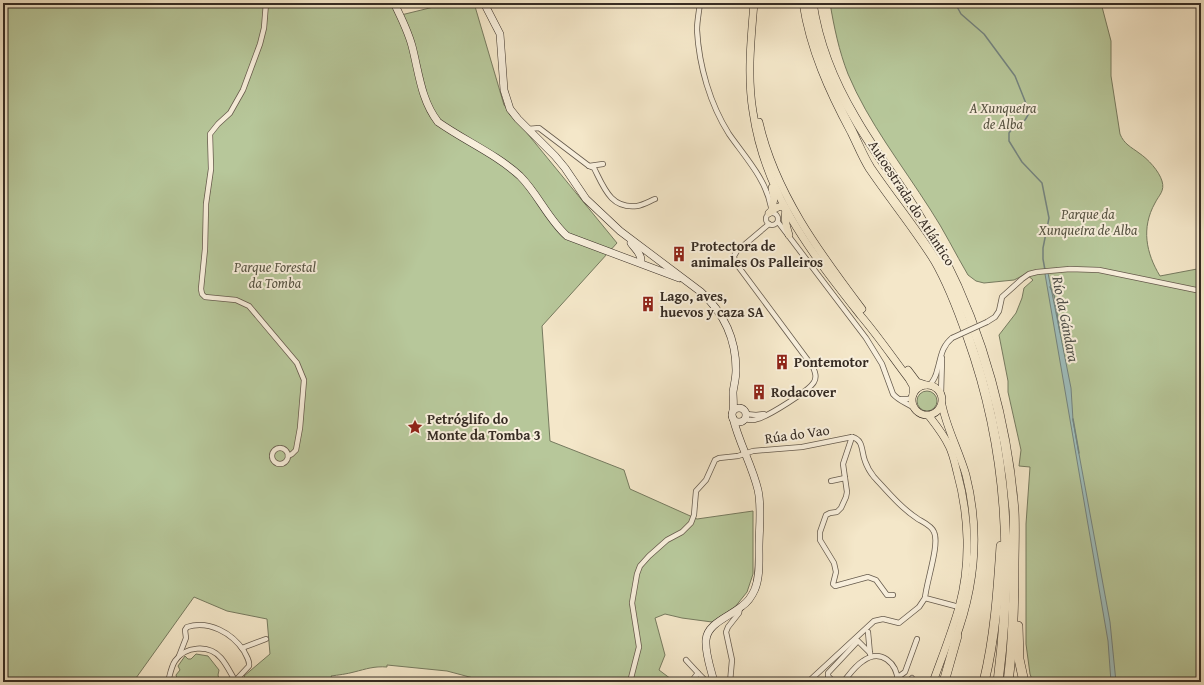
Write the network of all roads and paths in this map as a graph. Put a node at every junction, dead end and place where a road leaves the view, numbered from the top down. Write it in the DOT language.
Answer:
graph roads {
  1 [pos="266,3"];
  2 [pos="394,3"];
  3 [pos="484,3"];
  4 [pos="700,3"];
  5 [pos="754,3"];
  6 [pos="758,3"];
  7 [pos="804,3"];
  8 [pos="812,3"];
  9 [pos="528,129"];
  10 [pos="770,155"];
  11 [pos="603,164"];
  12 [pos="589,166"];
  13 [pos="771,176"];
  14 [pos="760,178"];
  15 [pos="655,199"];
  16 [pos="786,210"];
  17 [pos="771,211"];
  18 [pos="778,222"];
  19 [pos="768,224"];
  20 [pos="620,231"];
  21 [pos="789,235"];
  22 [pos="656,259"];
  23 [pos="640,260"];
  24 [pos="633,261"];
  25 [pos="649,267"];
  26 [pos="683,278"];
  27 [pos="1201,291"];
  28 [pos="882,335"];
  29 [pos="943,348"];
  30 [pos="928,385"];
  31 [pos="942,394"];
  32 [pos="894,396"];
  33 [pos="913,396"];
  34 [pos="942,405"];
  35 [pos="914,408"];
  36 [pos="736,409"];
  37 [pos="929,416"];
  38 [pos="741,418"];
  39 [pos="852,436"];
  40 [pos="745,454"];
  41 [pos="288,456"];
  42 [pos="845,478"];
  43 [pos="830,481"];
  44 [pos="1003,486"];
  45 [pos="1014,514"];
  46 [pos="893,595"];
  47 [pos="1201,596"];
  48 [pos="925,598"];
  49 [pos="959,606"];
  50 [pos="740,608"];
  51 [pos="1201,611"];
  52 [pos="868,632"];
  53 [pos="957,636"];
  54 [pos="266,639"];
  55 [pos="917,639"];
  56 [pos="242,648"];
  57 [pos="870,655"];
  58 [pos="179,656"];
  59 [pos="686,660"];
  60 [pos="698,672"];
  61 [pos="898,680"];
  62 [pos="168,682"];
  63 [pos="235,682"];
  64 [pos="630,682"];
  65 [pos="691,682"];
  66 [pos="706,682"];
  67 [pos="714,682"];
  68 [pos="730,682"];
  69 [pos="808,682"];
  70 [pos="834,682"];
  71 [pos="843,682"];
  72 [pos="933,682"];
  73 [pos="940,682"];
  74 [pos="944,682"];
  75 [pos="984,682"];
  76 [pos="998,682"];
  77 [pos="1008,682"];
  78 [pos="1024,682"];
  1 -- 41 [label="street"];
  2 -- 24 [label="street"];
  3 -- 9 [label="street"];
  4 -- 14 [label="street"];
  5 -- 13 [label="main road"];
  6 -- 10 [label="main road"];
  7 -- 44 [label="highway, Autoestrada do Atlántico"];
  8 -- 45 [label="highway, Autoestrada do Atlántico"];
  9 -- 12 [label="street"];
  9 -- 20 [label="street"];
  10 -- 13 [label="main road"];
  10 -- 28 [label="main road"];
  11 -- 12 [label="street"];
  12 -- 15 [label="street"];
  13 -- 14 [label="street"];
  13 -- 16 [label="main road"];
  13 -- 17 [label="main road"];
  14 -- 17 [label="street"];
  16 -- 17 [label="main road"];
  16 -- 21 [label="main road"];
  16 -- 28 [label="main road"];
  16 -- 33 [label="main road"];
  17 -- 18 [label="street"];
  17 -- 19 [label="street"];
  18 -- 19 [label="street"];
  18 -- 21 [label="street"];
  19 -- 38 [label="street"];
  20 -- 22 [label="street"];
  20 -- 23 [label="street"];
  21 -- 32 [label="street"];
  22 -- 23 [label="street"];
  22 -- 25 [label="street"];
  22 -- 26 [label="street"];
  23 -- 24 [label="street"];
  24 -- 25 [label="street"];
  25 -- 26 [label="street"];
  26 -- 36 [label="street"];
  27 -- 29 [label="street, bridge"];
  28 -- 30 [label="main road"];
  29 -- 30 [label="street"];
  29 -- 31 [label="street"];
  30 -- 31 [label="main road"];
  30 -- 33 [label="main road"];
  31 -- 34 [label="main road"];
  32 -- 33 [label="street"];
  32 -- 35 [label="street"];
  33 -- 35 [label="main road"];
  34 -- 37 [label="main road"];
  34 -- 53 [label="main road"];
  35 -- 37 [label="main road"];
  36 -- 38 [label="street"];
  36 -- 38 [label="street"];
  37 -- 49 [label="main road"];
  38 -- 40 [label="street"];
  39 -- 40 [label="street, Rúa do Vao"];
  39 -- 42 [label="street"];
  39 -- 48 [label="street"];
  40 -- 50 [label="street"];
  40 -- 64 [label="street, Rúa do Vao"];
  42 -- 43 [label="street"];
  42 -- 46 [label="street"];
  44 -- 75 [label="highway"];
  44 -- 76 [label="highway, Autoestrada do Atlántico"];
  45 -- 77 [label="highway, Autoestrada do Atlántico"];
  45 -- 78 [label="highway"];
  47 -- 51 [label="street"];
  48 -- 49 [label="street"];
  48 -- 69 [label="street"];
  49 -- 72 [label="main road"];
  50 -- 67 [label="street"];
  50 -- 68 [label="street"];
  52 -- 57 [label="street"];
  53 -- 73 [label="main road"];
  53 -- 74 [label="highway"];
  54 -- 56 [label="street"];
  55 -- 61 [label="street"];
  56 -- 58 [label="street"];
  56 -- 63 [label="street"];
  57 -- 61 [label="street"];
  57 -- 70 [label="street"];
  57 -- 71 [label="street"];
  58 -- 62 [label="street"];
  58 -- 63 [label="street"];
  59 -- 60 [label="street"];
  60 -- 65 [label="street"];
  60 -- 66 [label="street"];
}
